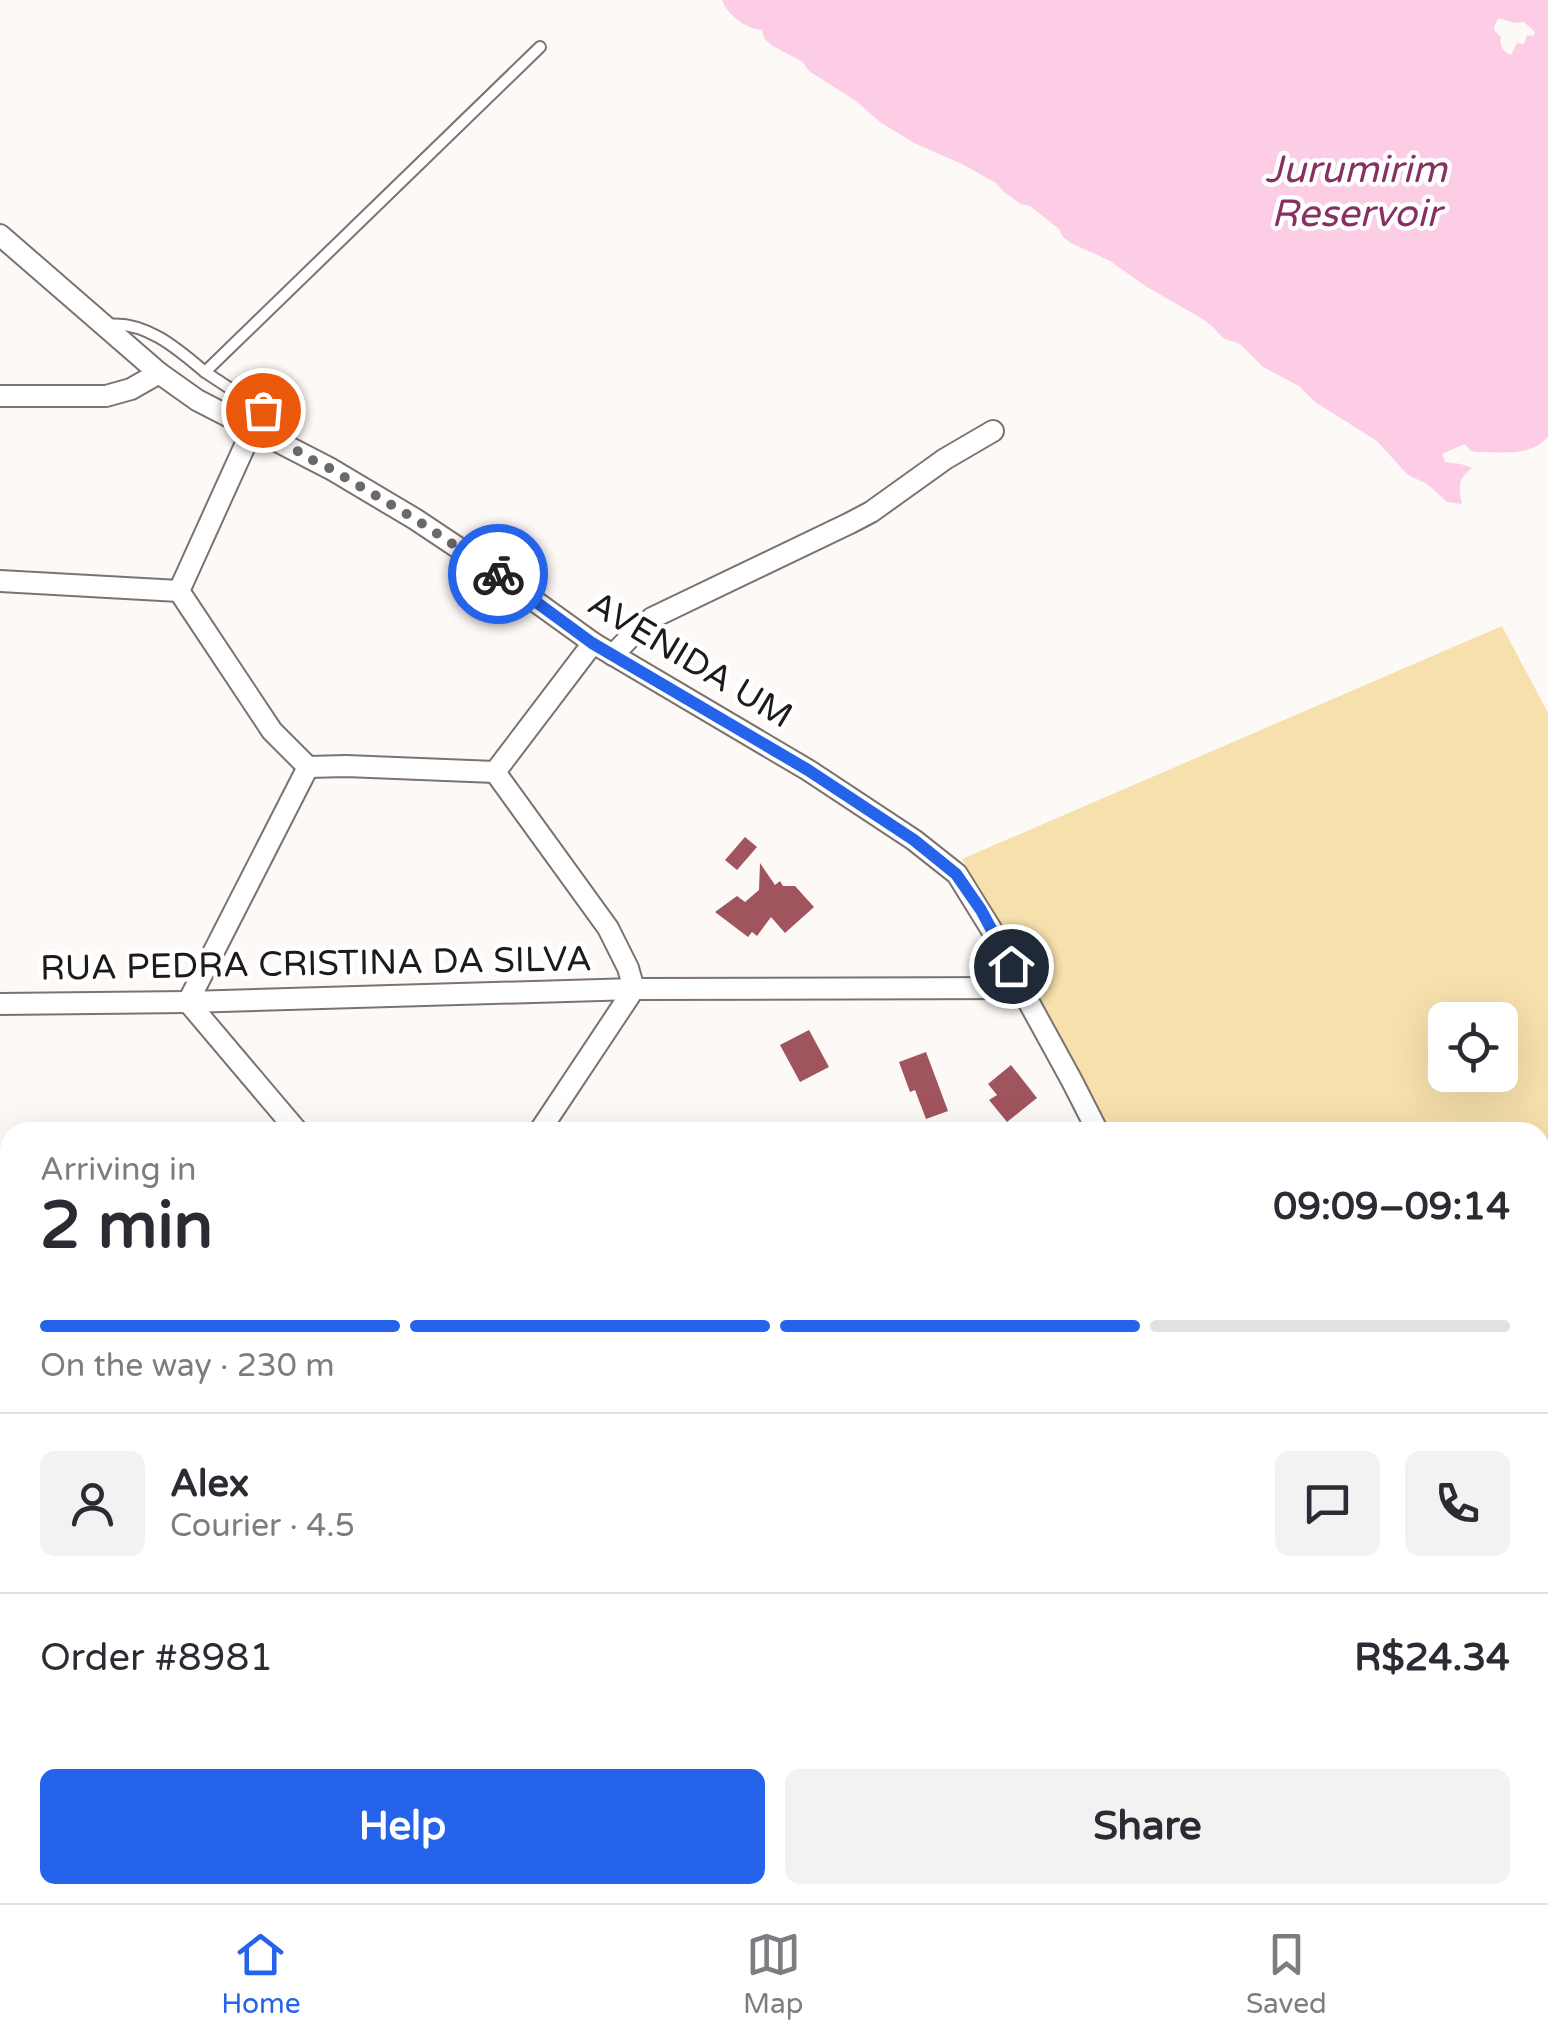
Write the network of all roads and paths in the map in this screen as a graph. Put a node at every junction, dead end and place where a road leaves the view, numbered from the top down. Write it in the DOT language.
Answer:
graph roads {
  1 [pos="540,47"];
  2 [pos="0,235"];
  3 [pos="102,325"];
  4 [pos="205,372"];
  5 [pos="159,374"];
  6 [pos="0,396"];
  7 [pos="252,430"];
  8 [pos="993,431"];
  9 [pos="300,454"];
  10 [pos="0,581"];
  11 [pos="180,591"];
  12 [pos="592,643"];
  13 [pos="613,655"];
  14 [pos="308,768"];
  15 [pos="495,772"];
  16 [pos="1021,988"];
  17 [pos="634,989"];
  18 [pos="188,1002"];
  19 [pos="0,1004"];
  20 [pos="290,1122"];
  21 [pos="546,1122"];
  22 [pos="1093,1122"];
  1 -- 4 [label="lane"];
  2 -- 3 [label="street, AVENIDA UM"];
  3 -- 4 [label="lane"];
  3 -- 5 [label="street, AVENIDA UM"];
  4 -- 9 [label="lane"];
  5 -- 6 [label="street"];
  5 -- 7 [label="street, AVENIDA UM"];
  7 -- 9 [label="street, AVENIDA UM"];
  7 -- 11 [label="street"];
  8 -- 13 [label="street"];
  9 -- 12 [label="street, AVENIDA UM"];
  10 -- 11 [label="street"];
  11 -- 14 [label="street"];
  12 -- 13 [label="street, AVENIDA UM"];
  12 -- 15 [label="street"];
  13 -- 16 [label="street, AVENIDA UM"];
  14 -- 15 [label="street"];
  14 -- 18 [label="street"];
  15 -- 17 [label="street"];
  16 -- 17 [label="street, RUA PEDRA CRISTINA DA SILVA"];
  16 -- 22 [label="street, AVENIDA UM"];
  17 -- 18 [label="street, RUA PEDRA CRISTINA DA SILVA"];
  17 -- 21 [label="street"];
  18 -- 19 [label="street, RUA PEDRA CRISTINA DA SILVA"];
  18 -- 20 [label="street"];
}
